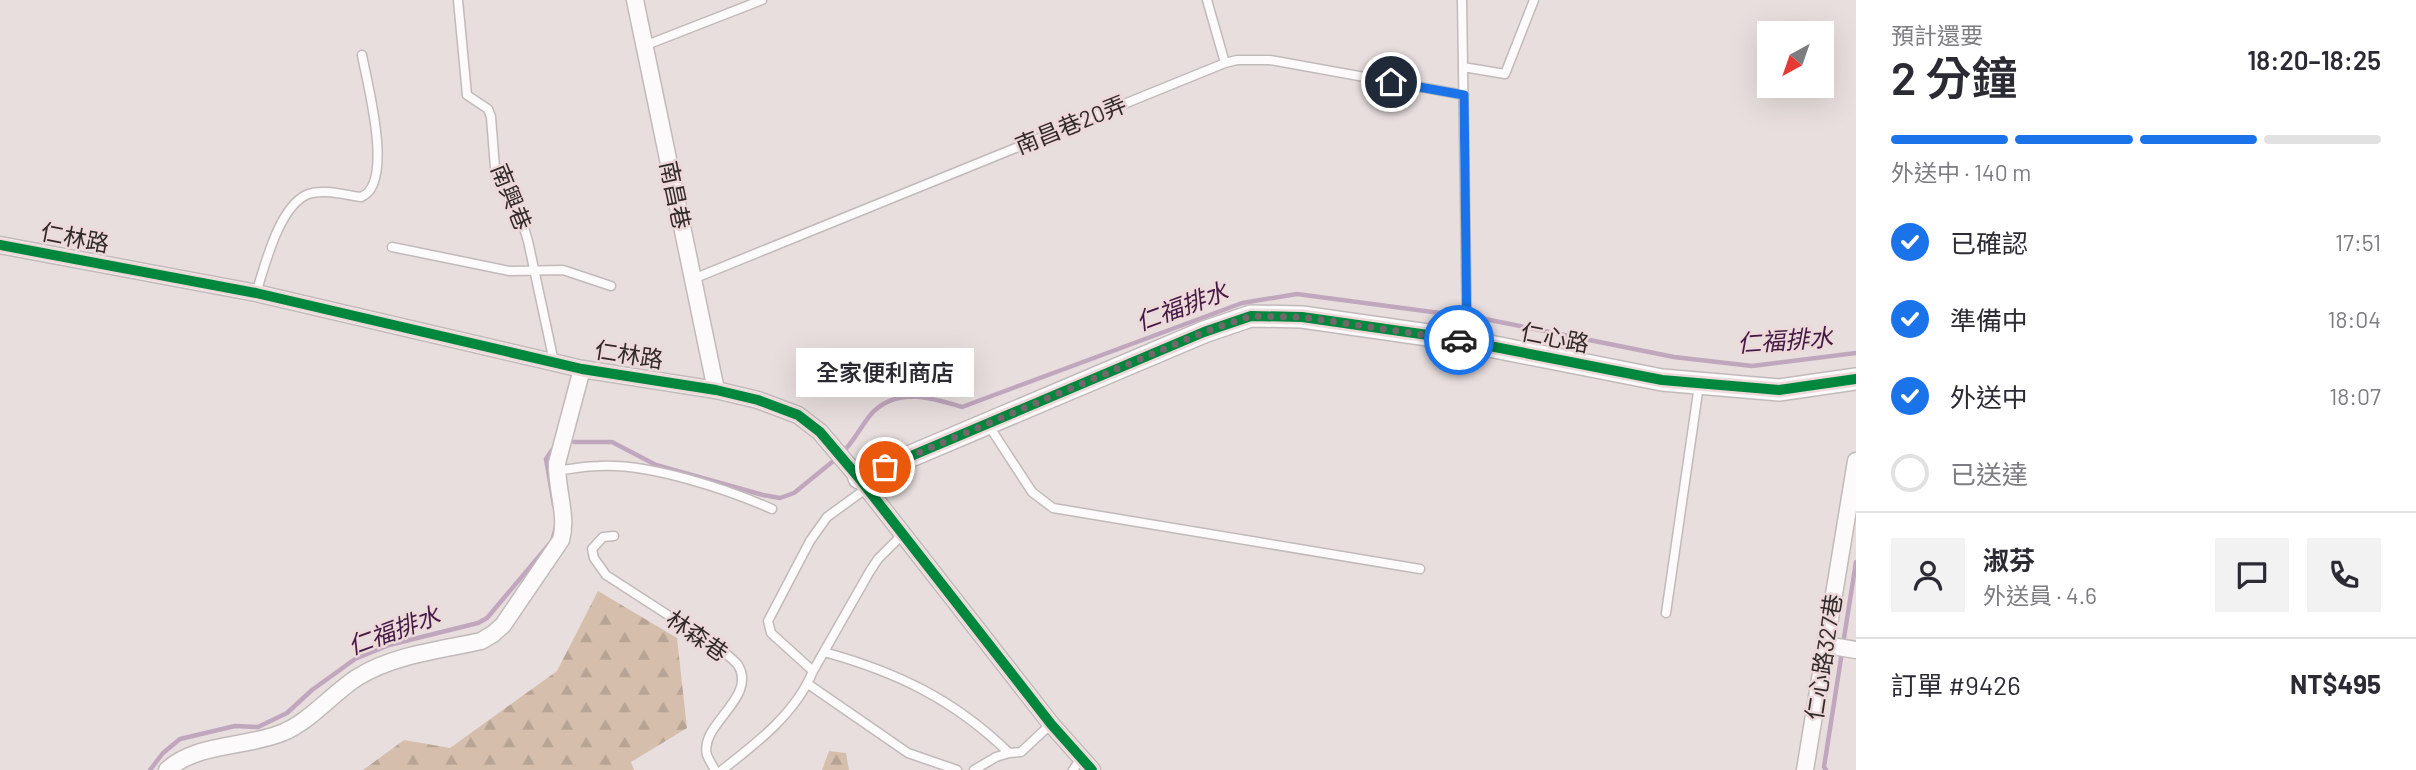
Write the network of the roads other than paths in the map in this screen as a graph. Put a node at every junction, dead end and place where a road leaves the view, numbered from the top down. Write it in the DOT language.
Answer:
graph roads {
  1 [pos="457,0"];
  2 [pos="635,0"];
  3 [pos="762,0"];
  4 [pos="1207,0"];
  5 [pos="1462,0"];
  6 [pos="1534,0"];
  7 [pos="644,46"];
  8 [pos="362,55"];
  9 [pos="1225,63"];
  10 [pos="1463,67"];
  11 [pos="1464,95"];
  12 [pos="0,245"];
  13 [pos="392,247"];
  14 [pos="534,270"];
  15 [pos="693,279"];
  16 [pos="611,286"];
  17 [pos="256,293"];
  18 [pos="1467,332"];
  19 [pos="554,362"];
  20 [pos="582,369"];
  21 [pos="1856,379"];
  22 [pos="1699,382"];
  23 [pos="716,390"];
  24 [pos="987,424"];
  25 [pos="1856,461"];
  26 [pos="556,471"];
  27 [pos="858,477"];
  28 [pos="772,509"];
  29 [pos="904,533"];
  30 [pos="614,536"];
  31 [pos="1420,569"];
  32 [pos="1667,613"];
  33 [pos="1842,648"];
  34 [pos="824,652"];
  35 [pos="813,671"];
  36 [pos="808,684"];
  37 [pos="1051,724"];
  38 [pos="1009,753"];
  39 [pos="1082,766"];
  40 [pos="728,769"];
  41 [pos="167,770"];
  42 [pos="715,770"];
  43 [pos="957,770"];
  44 [pos="974,770"];
  45 [pos="1805,770"];
  1 -- 14 [label="lane, 南興巷"];
  2 -- 7 [label="street, 南昌巷"];
  3 -- 7 [label="lane"];
  4 -- 9 [label="lane"];
  5 -- 10 [label="lane"];
  6 -- 10 [label="lane"];
  7 -- 15 [label="street, 南昌巷"];
  8 -- 17 [label="lane"];
  9 -- 11 [label="lane, 南昌巷20弄"];
  9 -- 15 [label="lane, 南昌巷20弄"];
  10 -- 11 [label="lane"];
  11 -- 18 [label="lane"];
  12 -- 17 [label="street, 仁林路"];
  13 -- 14 [label="lane"];
  14 -- 16 [label="lane"];
  14 -- 19 [label="lane, 南興巷"];
  15 -- 23 [label="street, 南昌巷"];
  17 -- 19 [label="street, 仁林路"];
  18 -- 22 [label="street, 仁心路"];
  18 -- 24 [label="street, 仁心路"];
  19 -- 20 [label="street, 仁林路"];
  20 -- 23 [label="street, 仁林路"];
  20 -- 26 [label="street"];
  21 -- 22 [label="street, 仁心路"];
  22 -- 32 [label="lane"];
  23 -- 27 [label="street, 仁林路"];
  24 -- 27 [label="street, 仁心路"];
  24 -- 31 [label="lane"];
  25 -- 33 [label="street, 仁心路327巷"];
  26 -- 28 [label="lane"];
  26 -- 41 [label="street"];
  27 -- 29 [label="street, 仁林路"];
  27 -- 35 [label="lane"];
  29 -- 34 [label="lane"];
  29 -- 37 [label="street, 仁林路"];
  30 -- 42 [label="lane, 林森巷"];
  33 -- 45 [label="street, 仁心路327巷"];
  34 -- 35 [label="lane"];
  34 -- 38 [label="lane"];
  35 -- 36 [label="lane"];
  36 -- 40 [label="lane"];
  36 -- 43 [label="lane"];
  37 -- 38 [label="lane"];
  37 -- 39 [label="street, 仁林路"];
  38 -- 44 [label="lane"];
}
